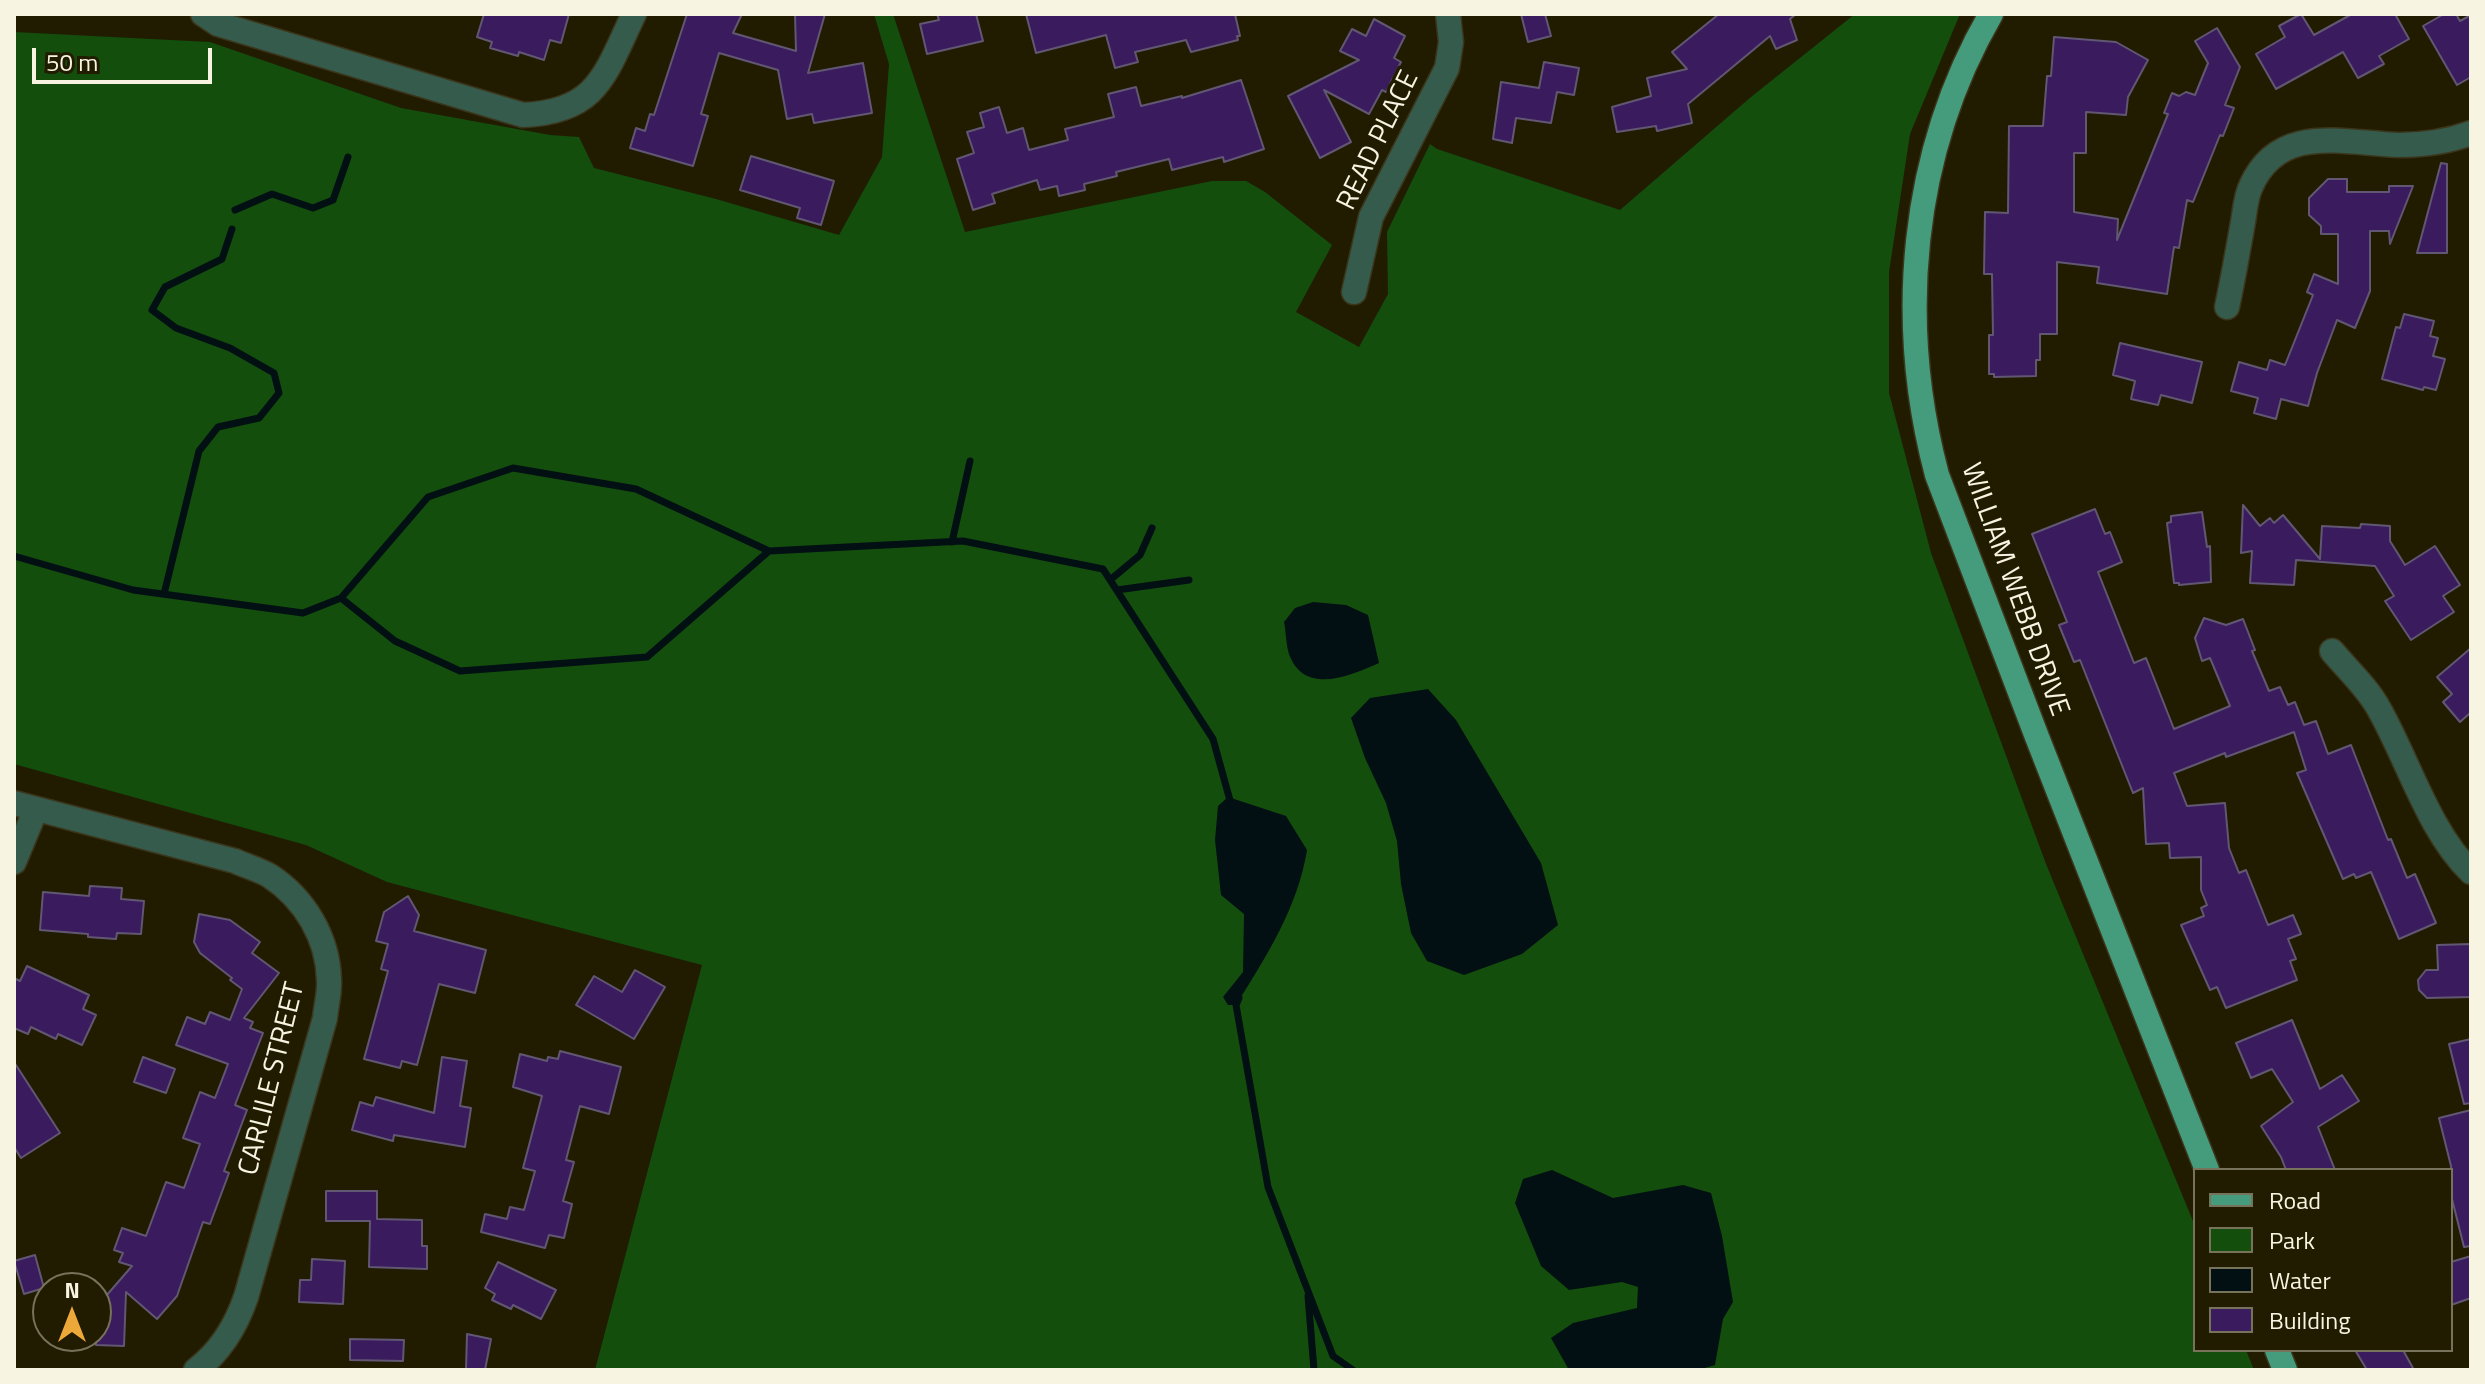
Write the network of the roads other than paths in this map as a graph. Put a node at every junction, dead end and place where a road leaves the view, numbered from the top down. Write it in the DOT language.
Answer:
graph roads {
  1 [pos="203,14"];
  2 [pos="634,14"];
  3 [pos="1448,14"];
  4 [pos="1991,14"];
  5 [pos="2471,133"];
  6 [pos="1354,292"];
  7 [pos="2227,307"];
  8 [pos="2332,651"];
  9 [pos="25,806"];
  10 [pos="14,862"];
  11 [pos="2471,872"];
  12 [pos="2206,1168"];
  13 [pos="196,1370"];
  1 -- 2 [label="street"];
  3 -- 6 [label="street, READ PLACE"];
  4 -- 12 [label="main road, WILLIAM WEBB DRIVE"];
  5 -- 7 [label="street"];
  8 -- 11 [label="street"];
  9 -- 10 [label="street"];
  9 -- 13 [label="street, CARLILE STREET"];
}
